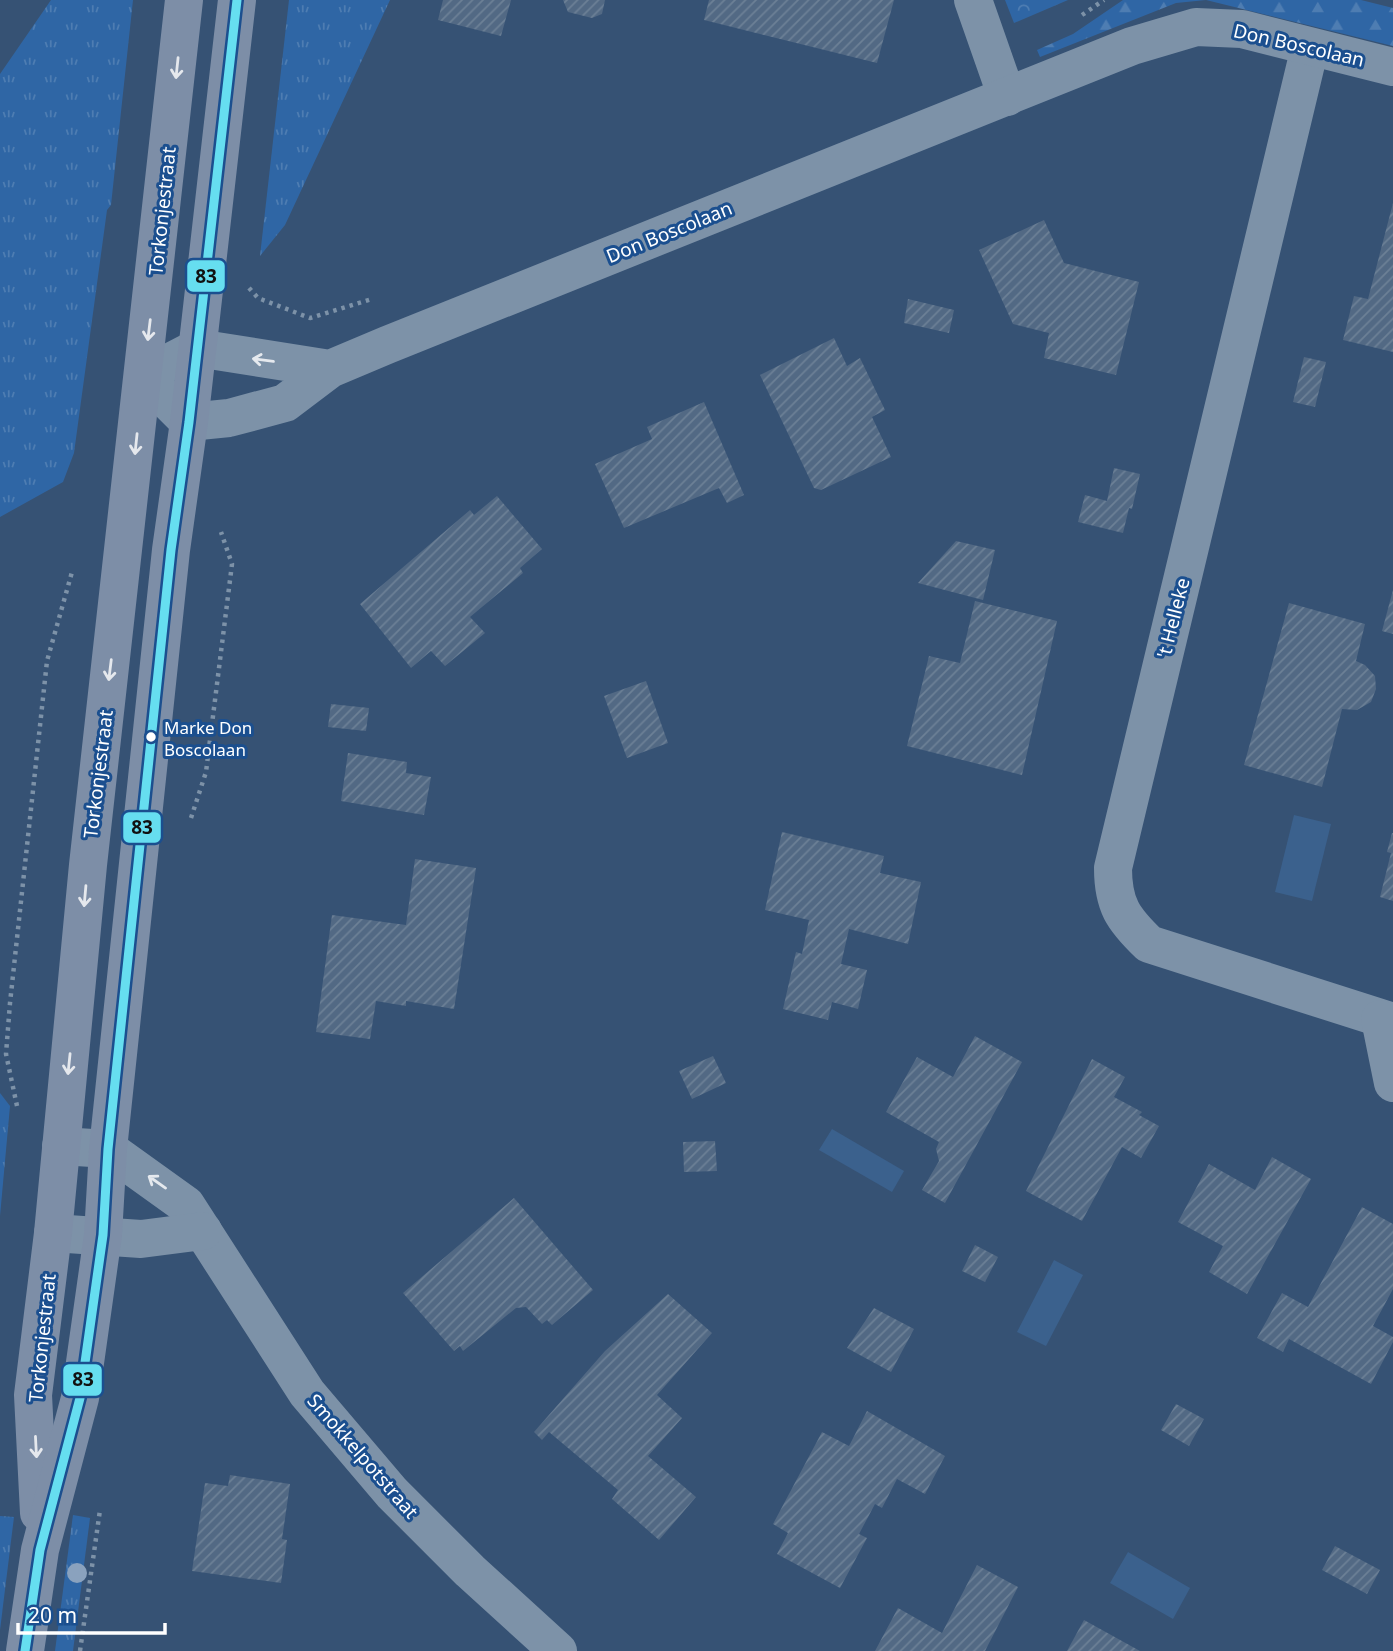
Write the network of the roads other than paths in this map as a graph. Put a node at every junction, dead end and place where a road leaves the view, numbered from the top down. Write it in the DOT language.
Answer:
graph roads {
  1 [pos="184,0"];
  2 [pos="237,0"];
  3 [pos="973,0"];
  4 [pos="1311,47"];
  5 [pos="1393,67"];
  6 [pos="1007,96"];
  7 [pos="197,348"];
  8 [pos="330,369"];
  9 [pos="143,376"];
  10 [pos="189,422"];
  11 [pos="1387,1021"];
  12 [pos="1393,1083"];
  13 [pos="61,1146"];
  14 [pos="108,1149"];
  15 [pos="203,1231"];
  16 [pos="53,1233"];
  17 [pos="103,1235"];
  18 [pos="40,1550"];
  19 [pos="25,1651"];
  20 [pos="558,1651"];
  1 -- 9 [label="main road, Torkonjestraat, one-way"];
  2 -- 7 [label="main road, Torkonjestraat"];
  3 -- 6 [label="street"];
  4 -- 5 [label="street, Don Boscolaan"];
  4 -- 6 [label="street, Don Boscolaan"];
  4 -- 11 [label="street, 't Helleke"];
  6 -- 8 [label="street, Don Boscolaan"];
  8 -- 7 [label="street, one-way"];
  7 -- 9 [label="street"];
  7 -- 10 [label="main road, Torkonjestraat"];
  8 -- 10 [label="street, Don Boscolaan"];
  9 -- 10 [label="street"];
  9 -- 13 [label="main road, Torkonjestraat, one-way"];
  10 -- 14 [label="main road, Torkonjestraat"];
  11 -- 12 [label="street, 't Helleke"];
  13 -- 14 [label="street"];
  13 -- 16 [label="main road, Torkonjestraat"];
  15 -- 14 [label="street, Smokkelpotstraat, one-way"];
  14 -- 17 [label="main road, Torkonjestraat"];
  15 -- 17 [label="street"];
  15 -- 20 [label="street, Smokkelpotstraat"];
  16 -- 17 [label="street"];
  16 -- 18 [label="main road, Torkonjestraat, one-way"];
  17 -- 18 [label="main road, Torkonjestraat"];
  18 -- 19 [label="main road, Torkonjestraat"];
}
